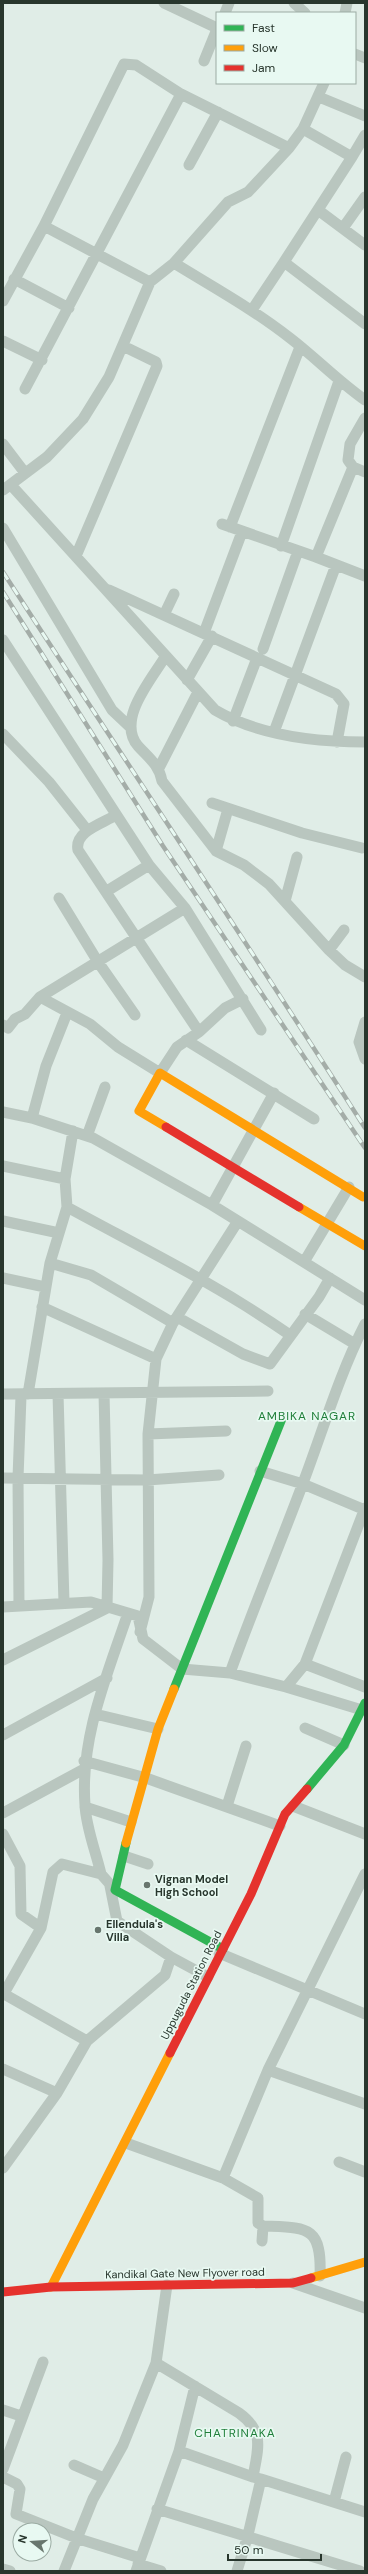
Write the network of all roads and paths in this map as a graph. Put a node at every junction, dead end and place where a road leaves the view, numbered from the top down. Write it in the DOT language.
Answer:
graph roads {
  1 [pos="164,3"];
  2 [pos="294,3"];
  3 [pos="304,12"];
  4 [pos="216,29"];
  5 [pos="216,31"];
  6 [pos="204,61"];
  7 [pos="324,84"];
  8 [pos="181,94"];
  9 [pos="319,97"];
  10 [pos="218,112"];
  11 [pos="365,116"];
  12 [pos="303,129"];
  13 [pos="365,135"];
  14 [pos="289,148"];
  15 [pos="352,157"];
  16 [pos="189,165"];
  17 [pos="365,197"];
  18 [pos="318,210"];
  19 [pos="44,226"];
  20 [pos="343,228"];
  21 [pos="365,245"];
  22 [pos="97,255"];
  23 [pos="284,262"];
  24 [pos="174,263"];
  25 [pos="14,279"];
  26 [pos="150,282"];
  27 [pos="3,301"];
  28 [pos="69,308"];
  29 [pos="252,310"];
  30 [pos="365,324"];
  31 [pos="3,341"];
  32 [pos="123,346"];
  33 [pos="300,347"];
  34 [pos="42,360"];
  35 [pos="339,381"];
  36 [pos="25,388"];
  37 [pos="365,400"];
  38 [pos="365,418"];
  39 [pos="3,444"];
  40 [pos="353,466"];
  41 [pos="365,472"];
  42 [pos="25,473"];
  43 [pos="7,488"];
  44 [pos="3,528"];
  45 [pos="242,532"];
  46 [pos="281,546"];
  47 [pos="298,552"];
  48 [pos="76,556"];
  49 [pos="316,558"];
  50 [pos="336,565"];
  51 [pos="364,574"];
  52 [pos="105,588"];
  53 [pos="174,594"];
  54 [pos="164,616"];
  55 [pos="208,634"];
  56 [pos="3,640"];
  57 [pos="260,653"];
  58 [pos="165,657"];
  59 [pos="296,674"];
  60 [pos="187,680"];
  61 [pos="198,692"];
  62 [pos="233,721"];
  63 [pos="130,727"];
  64 [pos="274,732"];
  65 [pos="3,734"];
  66 [pos="337,742"];
  67 [pos="365,742"];
  68 [pos="159,768"];
  69 [pos="212,803"];
  70 [pos="228,809"];
  71 [pos="116,815"];
  72 [pos="87,830"];
  73 [pos="362,848"];
  74 [pos="216,851"];
  75 [pos="296,857"];
  76 [pos="149,865"];
  77 [pos="106,890"];
  78 [pos="59,898"];
  79 [pos="285,901"];
  80 [pos="185,908"];
  81 [pos="344,930"];
  82 [pos="138,939"];
  83 [pos="329,950"];
  84 [pos="98,962"];
  85 [pos="365,977"];
  86 [pos="40,998"];
  87 [pos="243,999"];
  88 [pos="67,1013"];
  89 [pos="135,1015"];
  90 [pos="365,1022"];
  91 [pos="3,1025"];
  92 [pos="261,1030"];
  93 [pos="199,1032"];
  94 [pos="186,1040"];
  95 [pos="365,1059"];
  96 [pos="160,1073"];
  97 [pos="105,1087"];
  98 [pos="274,1094"];
  99 [pos="3,1112"];
  100 [pos="32,1118"];
  101 [pos="314,1119"];
  102 [pos="255,1129"];
  103 [pos="73,1131"];
  104 [pos="87,1136"];
  105 [pos="3,1166"];
  106 [pos="233,1167"];
  107 [pos="65,1179"];
  108 [pos="349,1188"];
  109 [pos="363,1197"];
  110 [pos="212,1205"];
  111 [pos="67,1206"];
  112 [pos="3,1221"];
  113 [pos="238,1221"];
  114 [pos="328,1222"];
  115 [pos="59,1234"];
  116 [pos="365,1246"];
  117 [pos="304,1262"];
  118 [pos="50,1263"];
  119 [pos="3,1278"];
  120 [pos="330,1278"];
  121 [pos="200,1280"];
  122 [pos="45,1287"];
  123 [pos="365,1300"];
  124 [pos="42,1308"];
  125 [pos="305,1314"];
  126 [pos="175,1320"];
  127 [pos="365,1324"];
  128 [pos="290,1335"];
  129 [pos="354,1344"];
  130 [pos="156,1359"];
  131 [pos="268,1392"];
  132 [pos="104,1393"];
  133 [pos="151,1393"];
  134 [pos="3,1394"];
  135 [pos="58,1394"];
  136 [pos="24,1395"];
  137 [pos="283,1416"];
  138 [pos="226,1431"];
  139 [pos="148,1434"];
  140 [pos="260,1471"];
  141 [pos="219,1475"];
  142 [pos="3,1478"];
  143 [pos="18,1478"];
  144 [pos="104,1478"];
  145 [pos="60,1479"];
  146 [pos="147,1480"];
  147 [pos="303,1484"];
  148 [pos="365,1509"];
  149 [pos="64,1603"];
  150 [pos="19,1606"];
  151 [pos="3,1607"];
  152 [pos="107,1608"];
  153 [pos="128,1613"];
  154 [pos="140,1632"];
  155 [pos="3,1660"];
  156 [pos="305,1664"];
  157 [pos="182,1669"];
  158 [pos="230,1673"];
  159 [pos="107,1678"];
  160 [pos="286,1687"];
  161 [pos="365,1687"];
  162 [pos="363,1706"];
  163 [pos="94,1714"];
  164 [pos="305,1728"];
  165 [pos="158,1729"];
  166 [pos="3,1735"];
  167 [pos="344,1745"];
  168 [pos="246,1746"];
  169 [pos="84,1765"];
  170 [pos="146,1778"];
  171 [pos="227,1806"];
  172 [pos="293,1806"];
  173 [pos="85,1807"];
  174 [pos="3,1813"];
  175 [pos="131,1822"];
  176 [pos="280,1826"];
  177 [pos="3,1834"];
  178 [pos="365,1834"];
  179 [pos="124,1856"];
  180 [pos="148,1864"];
  181 [pos="101,1874"];
  182 [pos="365,1874"];
  183 [pos="112,1888"];
  184 [pos="41,1928"];
  185 [pos="221,1951"];
  186 [pos="171,1957"];
  187 [pos="8,1976"];
  188 [pos="208,1977"];
  189 [pos="306,1990"];
  190 [pos="3,1994"];
  191 [pos="365,2014"];
  192 [pos="86,2041"];
  193 [pos="3,2069"];
  194 [pos="268,2070"];
  195 [pos="57,2093"];
  196 [pos="365,2104"];
  197 [pos="126,2143"];
  198 [pos="339,2162"];
  199 [pos="3,2168"];
  200 [pos="365,2172"];
  201 [pos="223,2178"];
  202 [pos="263,2226"];
  203 [pos="262,2241"];
  204 [pos="365,2262"];
  205 [pos="320,2276"];
  206 [pos="293,2283"];
  207 [pos="167,2285"];
  208 [pos="51,2287"];
  209 [pos="3,2292"];
  210 [pos="365,2308"];
  211 [pos="43,2362"];
  212 [pos="156,2363"];
  213 [pos="195,2386"];
  214 [pos="3,2410"];
  215 [pos="21,2416"];
  216 [pos="179,2451"];
  217 [pos="346,2457"];
  218 [pos="74,2465"];
  219 [pos="3,2469"];
  220 [pos="3,2477"];
  221 [pos="104,2478"];
  222 [pos="257,2478"];
  223 [pos="334,2502"];
  224 [pos="157,2509"];
  225 [pos="365,2512"];
  226 [pos="248,2535"];
  227 [pos="78,2539"];
  228 [pos="138,2564"];
  229 [pos="3,2569"];
  230 [pos="10,2571"];
  231 [pos="64,2571"];
  232 [pos="161,2571"];
  233 [pos="237,2571"];
  234 [pos="360,2571"];
  1 -- 4 [label="street"];
  2 -- 3 [label="street"];
  5 -- 6 [label="street"];
  7 -- 9 [label="street"];
  8 -- 10 [label="street"];
  8 -- 19 [label="street"];
  8 -- 22 [label="street"];
  9 -- 11 [label="street"];
  9 -- 12 [label="street"];
  10 -- 14 [label="street"];
  10 -- 16 [label="street"];
  12 -- 14 [label="street"];
  12 -- 15 [label="street"];
  13 -- 15 [label="street"];
  14 -- 24 [label="street"];
  15 -- 18 [label="street"];
  17 -- 20 [label="street"];
  18 -- 20 [label="street"];
  18 -- 23 [label="street"];
  19 -- 22 [label="street"];
  19 -- 25 [label="street"];
  20 -- 21 [label="street"];
  22 -- 26 [label="street"];
  22 -- 28 [label="street"];
  23 -- 29 [label="street"];
  23 -- 30 [label="street"];
  24 -- 26 [label="street"];
  24 -- 29 [label="street"];
  25 -- 27 [label="street"];
  25 -- 28 [label="street"];
  26 -- 32 [label="street"];
  28 -- 34 [label="street"];
  29 -- 33 [label="street"];
  31 -- 34 [label="street"];
  32 -- 42 [label="street"];
  32 -- 48 [label="street"];
  33 -- 35 [label="street"];
  33 -- 45 [label="street"];
  34 -- 36 [label="street"];
  35 -- 37 [label="street"];
  35 -- 46 [label="street"];
  38 -- 40 [label="street"];
  39 -- 42 [label="street"];
  40 -- 41 [label="street"];
  40 -- 49 [label="street"];
  42 -- 43 [label="street"];
  43 -- 48 [label="street"];
  44 -- 63 [label="street"];
  45 -- 46 [label="street"];
  45 -- 55 [label="street"];
  46 -- 47 [label="street"];
  47 -- 49 [label="street"];
  47 -- 57 [label="street"];
  48 -- 52 [label="street"];
  49 -- 50 [label="street"];
  50 -- 51 [label="street"];
  50 -- 59 [label="street"];
  52 -- 54 [label="street"];
  52 -- 58 [label="street"];
  53 -- 54 [label="street"];
  54 -- 55 [label="street"];
  55 -- 57 [label="street"];
  55 -- 60 [label="street"];
  56 -- 71 [label="street"];
  57 -- 59 [label="street"];
  57 -- 62 [label="street"];
  58 -- 60 [label="street"];
  58 -- 63 [label="street"];
  59 -- 64 [label="street"];
  59 -- 66 [label="street"];
  60 -- 61 [label="street"];
  61 -- 62 [label="street"];
  61 -- 68 [label="street"];
  62 -- 64 [label="street"];
  63 -- 68 [label="street"];
  64 -- 66 [label="street"];
  65 -- 72 [label="street"];
  66 -- 67 [label="street"];
  68 -- 74 [label="street"];
  69 -- 70 [label="street"];
  70 -- 73 [label="street"];
  70 -- 74 [label="street"];
  71 -- 72 [label="street"];
  71 -- 76 [label="street"];
  72 -- 77 [label="street"];
  74 -- 79 [label="street"];
  75 -- 79 [label="street"];
  76 -- 77 [label="street"];
  76 -- 80 [label="street"];
  77 -- 82 [label="street"];
  78 -- 84 [label="street"];
  79 -- 83 [label="street"];
  80 -- 82 [label="street"];
  80 -- 87 [label="street"];
  81 -- 83 [label="street"];
  82 -- 84 [label="street"];
  82 -- 93 [label="street"];
  83 -- 85 [label="street"];
  84 -- 86 [label="street"];
  84 -- 89 [label="street"];
  86 -- 88 [label="street"];
  86 -- 91 [label="street"];
  87 -- 92 [label="street"];
  87 -- 93 [label="street"];
  88 -- 96 [label="street"];
  88 -- 100 [label="street"];
  90 -- 95 [label="street"];
  93 -- 94 [label="street"];
  94 -- 96 [label="street"];
  94 -- 98 [label="street"];
  96 -- 102 [label="street"];
  96 -- 106 [label="street"];
  97 -- 104 [label="street"];
  98 -- 101 [label="street"];
  98 -- 102 [label="street"];
  99 -- 100 [label="street"];
  100 -- 103 [label="street"];
  102 -- 106 [label="street"];
  102 -- 108 [label="street"];
  103 -- 104 [label="street"];
  103 -- 107 [label="street"];
  104 -- 110 [label="street"];
  105 -- 107 [label="street"];
  106 -- 110 [label="street"];
  106 -- 114 [label="street"];
  107 -- 111 [label="street"];
  108 -- 109 [label="street"];
  108 -- 114 [label="street"];
  110 -- 113 [label="street"];
  111 -- 115 [label="street"];
  111 -- 121 [label="street"];
  112 -- 115 [label="street"];
  113 -- 117 [label="street"];
  113 -- 121 [label="street"];
  114 -- 116 [label="street"];
  114 -- 117 [label="street"];
  115 -- 118 [label="street"];
  117 -- 120 [label="street"];
  118 -- 122 [label="street"];
  118 -- 126 [label="street"];
  119 -- 122 [label="street"];
  120 -- 123 [label="street"];
  120 -- 125 [label="street"];
  121 -- 126 [label="street"];
  121 -- 128 [label="street"];
  122 -- 124 [label="street"];
  124 -- 130 [label="street"];
  124 -- 136 [label="street"];
  125 -- 128 [label="street"];
  125 -- 129 [label="street"];
  126 -- 128 [label="street"];
  126 -- 130 [label="street"];
  127 -- 129 [label="street"];
  129 -- 147 [label="street"];
  130 -- 133 [label="street"];
  131 -- 133 [label="street"];
  132 -- 133 [label="street"];
  132 -- 135 [label="street"];
  132 -- 144 [label="street"];
  133 -- 139 [label="street"];
  134 -- 136 [label="street"];
  135 -- 136 [label="street"];
  135 -- 145 [label="street"];
  136 -- 143 [label="street"];
  137 -- 140 [label="street"];
  138 -- 139 [label="street"];
  139 -- 146 [label="street"];
  140 -- 147 [label="street"];
  140 -- 157 [label="street"];
  141 -- 146 [label="street"];
  142 -- 143 [label="street"];
  143 -- 145 [label="street"];
  143 -- 150 [label="street"];
  144 -- 145 [label="street"];
  144 -- 146 [label="street"];
  144 -- 152 [label="street"];
  145 -- 149 [label="street"];
  146 -- 154 [label="street"];
  147 -- 148 [label="street"];
  147 -- 158 [label="street"];
  148 -- 156 [label="street"];
  149 -- 150 [label="street"];
  149 -- 152 [label="street"];
  150 -- 151 [label="street"];
  152 -- 153 [label="street"];
  152 -- 155 [label="street"];
  153 -- 154 [label="street"];
  153 -- 159 [label="street"];
  154 -- 157 [label="street"];
  156 -- 160 [label="street"];
  156 -- 161 [label="street"];
  157 -- 158 [label="street"];
  157 -- 165 [label="street"];
  158 -- 160 [label="street"];
  159 -- 163 [label="street"];
  159 -- 166 [label="street"];
  160 -- 162 [label="street"];
  162 -- 167 [label="street, Uppuguda Station Road"];
  163 -- 165 [label="street"];
  163 -- 169 [label="street"];
  164 -- 167 [label="street"];
  165 -- 170 [label="street"];
  167 -- 172 [label="street, Uppuguda Station Road"];
  168 -- 171 [label="street"];
  169 -- 170 [label="street"];
  169 -- 173 [label="street"];
  169 -- 174 [label="street"];
  170 -- 171 [label="street"];
  170 -- 175 [label="street"];
  171 -- 176 [label="street"];
  172 -- 176 [label="street, Uppuguda Station Road"];
  172 -- 178 [label="street"];
  173 -- 175 [label="street"];
  173 -- 181 [label="street"];
  175 -- 179 [label="street"];
  176 -- 185 [label="street, Uppuguda Station Road"];
  177 -- 184 [label="street"];
  179 -- 180 [label="street"];
  179 -- 183 [label="street"];
  181 -- 183 [label="street"];
  181 -- 184 [label="street"];
  182 -- 189 [label="street"];
  183 -- 185 [label="street"];
  183 -- 186 [label="street"];
  184 -- 187 [label="street"];
  185 -- 188 [label="street, Uppuguda Station Road"];
  185 -- 189 [label="street"];
  186 -- 188 [label="street"];
  186 -- 192 [label="street"];
  187 -- 190 [label="street"];
  188 -- 197 [label="street, Uppuguda Station Road"];
  189 -- 191 [label="street"];
  189 -- 194 [label="street"];
  190 -- 192 [label="street"];
  192 -- 195 [label="street"];
  193 -- 195 [label="street"];
  194 -- 196 [label="street"];
  194 -- 201 [label="street"];
  195 -- 199 [label="street"];
  197 -- 201 [label="street"];
  197 -- 208 [label="street, Uppuguda Station Road"];
  198 -- 200 [label="street"];
  201 -- 202 [label="street"];
  202 -- 203 [label="street"];
  202 -- 205 [label="street"];
  204 -- 205 [label="street, Kandikal Gate New Flyover road"];
  205 -- 206 [label="street, Kandikal Gate New Flyover road"];
  206 -- 207 [label="street, Kandikal Gate New Flyover road"];
  206 -- 210 [label="street"];
  207 -- 208 [label="street, Kandikal Gate New Flyover road"];
  207 -- 212 [label="street"];
  208 -- 209 [label="street, Kandikal Gate New Flyover road"];
  211 -- 215 [label="street"];
  212 -- 213 [label="street"];
  212 -- 221 [label="street"];
  213 -- 216 [label="street"];
  213 -- 222 [label="street"];
  214 -- 215 [label="street"];
  215 -- 219 [label="street"];
  216 -- 222 [label="street"];
  216 -- 224 [label="street"];
  217 -- 223 [label="street"];
  218 -- 221 [label="street"];
  220 -- 227 [label="street"];
  221 -- 227 [label="street"];
  222 -- 223 [label="street"];
  222 -- 226 [label="street"];
  223 -- 225 [label="street"];
  224 -- 226 [label="street"];
  224 -- 228 [label="street"];
  226 -- 233 [label="street"];
  226 -- 234 [label="street"];
  227 -- 228 [label="street"];
  227 -- 231 [label="street"];
  228 -- 232 [label="street"];
  229 -- 230 [label="street"];
}
